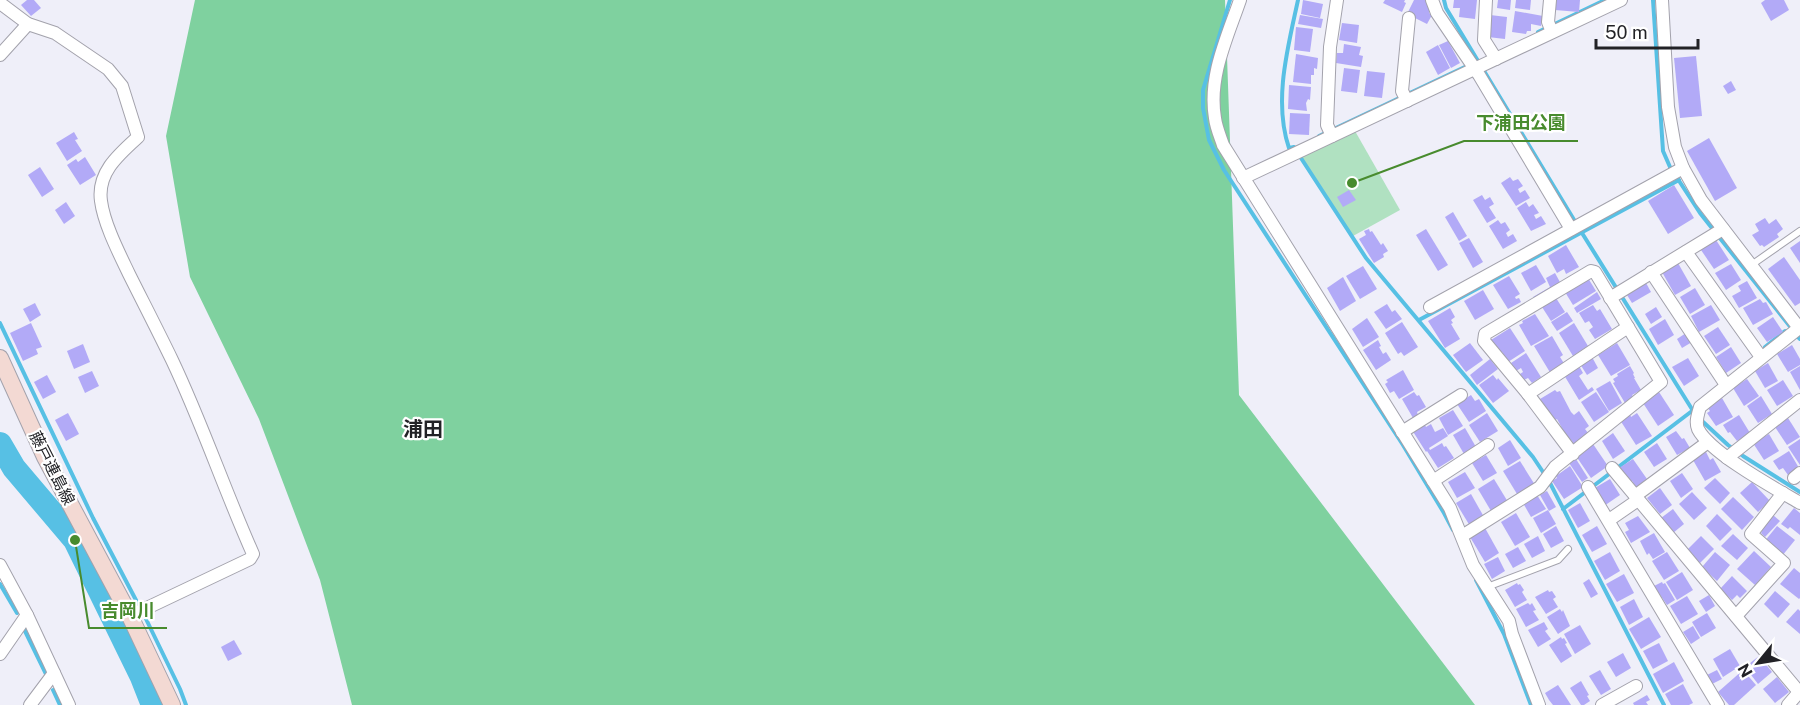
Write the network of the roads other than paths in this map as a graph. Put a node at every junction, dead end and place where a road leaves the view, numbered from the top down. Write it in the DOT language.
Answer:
graph roads {
  1 [pos="1240,0"];
  2 [pos="1337,0"];
  3 [pos="1432,0"];
  4 [pos="1486,0"];
  5 [pos="1550,0"];
  6 [pos="1621,0"];
  7 [pos="1662,0"];
  8 [pos="0,3"];
  9 [pos="1409,18"];
  10 [pos="28,24"];
  11 [pos="1551,29"];
  12 [pos="0,54"];
  13 [pos="1482,62"];
  14 [pos="1405,97"];
  15 [pos="1331,133"];
  16 [pos="1677,172"];
  17 [pos="1243,178"];
  18 [pos="1576,226"];
  19 [pos="1800,231"];
  20 [pos="1719,232"];
  21 [pos="1686,252"];
  22 [pos="1750,266"];
  23 [pos="1651,272"];
  24 [pos="1616,295"];
  25 [pos="1430,307"];
  26 [pos="1628,327"];
  27 [pos="1800,329"];
  28 [pos="1761,357"];
  29 [pos="0,358"];
  30 [pos="1726,386"];
  31 [pos="1528,394"];
  32 [pos="1461,395"];
  33 [pos="1800,400"];
  34 [pos="1402,432"];
  35 [pos="1708,442"];
  36 [pos="1488,446"];
  37 [pos="1732,453"];
  38 [pos="1573,454"];
  39 [pos="1613,470"];
  40 [pos="1433,481"];
  41 [pos="1589,489"];
  42 [pos="1783,493"];
  43 [pos="1635,500"];
  44 [pos="1800,503"];
  45 [pos="1609,520"];
  46 [pos="1462,536"];
  47 [pos="1568,549"];
  48 [pos="0,565"];
  49 [pos="1487,586"];
  50 [pos="27,615"];
  51 [pos="130,616"];
  52 [pos="1736,616"];
  53 [pos="0,654"];
  54 [pos="54,673"];
  55 [pos="1636,687"];
  56 [pos="1799,691"];
  57 [pos="30,705"];
  58 [pos="69,705"];
  59 [pos="172,705"];
  60 [pos="1539,705"];
  61 [pos="1602,705"];
  62 [pos="1718,705"];
  63 [pos="1789,705"];
  1 -- 17 [label="street"];
  2 -- 15 [label="street"];
  3 -- 13 [label="street"];
  4 -- 13 [label="street"];
  5 -- 11 [label="street"];
  6 -- 11 [label="street"];
  7 -- 16 [label="street"];
  8 -- 10 [label="street"];
  9 -- 14 [label="street"];
  10 -- 12 [label="street"];
  10 -- 51 [label="street"];
  11 -- 13 [label="street"];
  13 -- 14 [label="street"];
  13 -- 18 [label="street"];
  14 -- 15 [label="street"];
  15 -- 17 [label="street"];
  16 -- 18 [label="street"];
  16 -- 20 [label="street"];
  17 -- 34 [label="street"];
  18 -- 25 [label="street"];
  19 -- 22 [label="lane"];
  20 -- 21 [label="street"];
  20 -- 22 [label="street"];
  21 -- 23 [label="street"];
  21 -- 28 [label="street"];
  22 -- 27 [label="street"];
  23 -- 24 [label="street"];
  23 -- 30 [label="street"];
  24 -- 26 [label="street"];
  24 -- 31 [label="street"];
  26 -- 31 [label="street"];
  26 -- 38 [label="street"];
  27 -- 28 [label="street"];
  28 -- 30 [label="street"];
  29 -- 51 [label="main road, 藤戸連島線"];
  30 -- 35 [label="street"];
  31 -- 38 [label="street"];
  32 -- 34 [label="street"];
  33 -- 37 [label="street"];
  34 -- 40 [label="street"];
  35 -- 37 [label="street"];
  35 -- 43 [label="street"];
  36 -- 40 [label="street"];
  37 -- 42 [label="street"];
  38 -- 46 [label="street"];
  39 -- 43 [label="street"];
  40 -- 46 [label="street"];
  41 -- 45 [label="street"];
  42 -- 44 [label="street"];
  42 -- 52 [label="street"];
  43 -- 45 [label="street"];
  43 -- 52 [label="street"];
  45 -- 62 [label="street"];
  46 -- 49 [label="street"];
  47 -- 49 [label="lane"];
  48 -- 50 [label="street"];
  49 -- 60 [label="street"];
  50 -- 53 [label="street"];
  50 -- 54 [label="street"];
  51 -- 59 [label="main road, 藤戸連島線"];
  52 -- 56 [label="street"];
  54 -- 57 [label="street"];
  54 -- 58 [label="street"];
  55 -- 61 [label="street"];
  56 -- 63 [label="street"];
}
